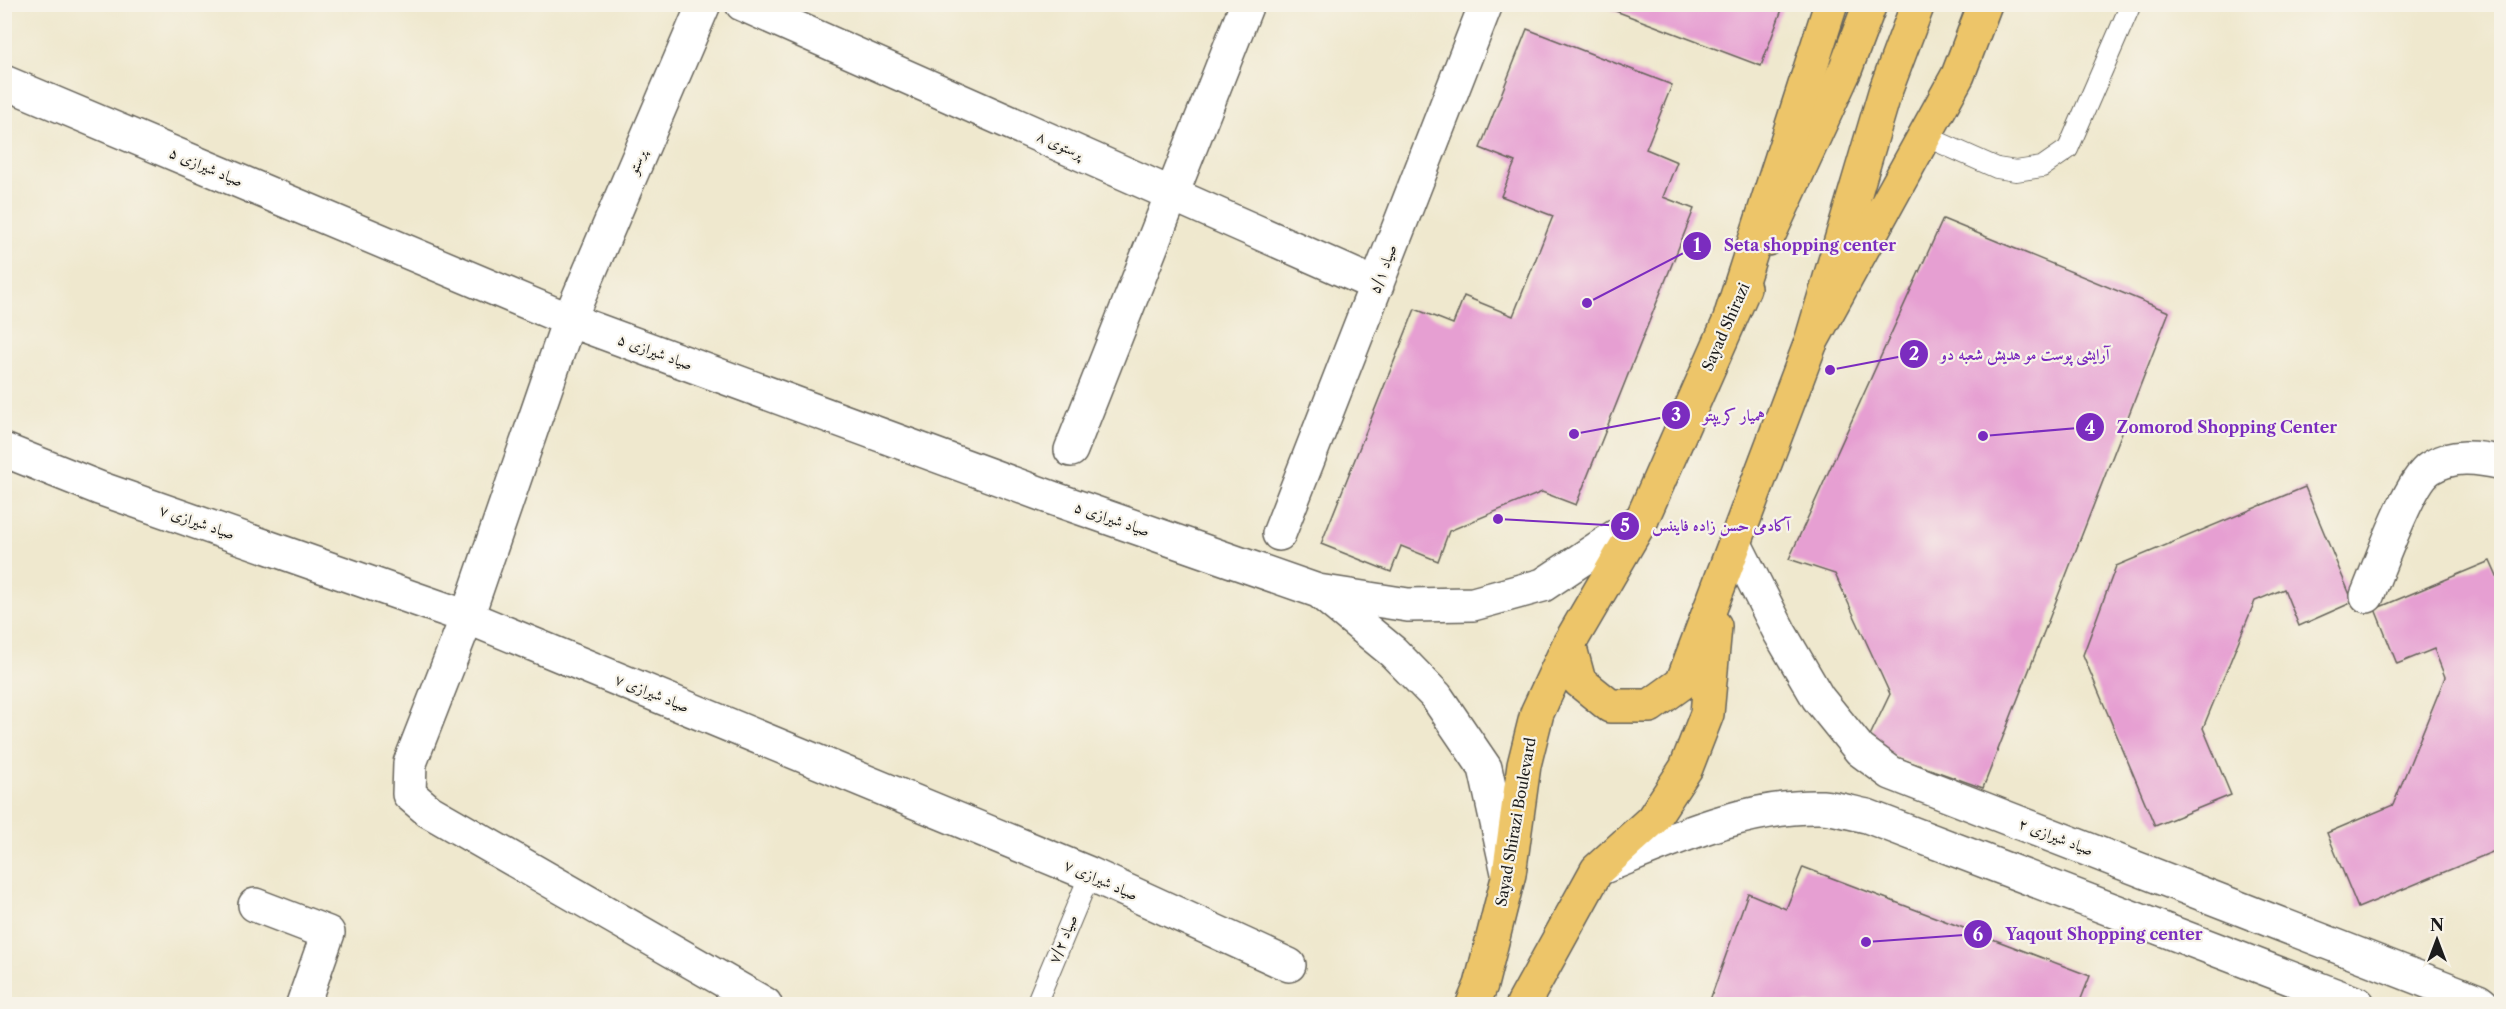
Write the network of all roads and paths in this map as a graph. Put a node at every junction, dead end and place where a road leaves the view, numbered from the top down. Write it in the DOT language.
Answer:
graph roads {
  1 [pos="704,4"];
  2 [pos="742,4"];
  3 [pos="1247,4"];
  4 [pos="1486,4"];
  5 [pos="1831,4"];
  6 [pos="1870,4"];
  7 [pos="1918,4"];
  8 [pos="1985,4"];
  9 [pos="2131,4"];
  10 [pos="4,82"];
  11 [pos="1925,136"];
  12 [pos="1172,194"];
  13 [pos="1377,285"];
  14 [pos="1731,315"];
  15 [pos="569,320"];
  16 [pos="1811,342"];
  17 [pos="4,450"];
  18 [pos="1071,450"];
  19 [pos="2502,463"];
  20 [pos="1642,519"];
  21 [pos="1279,534"];
  22 [pos="1735,544"];
  23 [pos="1719,589"];
  24 [pos="1318,591"];
  25 [pos="2367,596"];
  26 [pos="467,617"];
  27 [pos="1569,644"];
  28 [pos="1597,870"];
  29 [pos="1090,874"];
  30 [pos="1509,874"];
  31 [pos="255,905"];
  32 [pos="1288,965"];
  33 [pos="303,1005"];
  34 [pos="765,1005"];
  35 [pos="1036,1005"];
  36 [pos="1473,1005"];
  37 [pos="1523,1005"];
  38 [pos="2358,1005"];
  39 [pos="2482,1005"];
  1 -- 15 [label="street, پرستو"];
  2 -- 12 [label="street, پرستوی ۸"];
  3 -- 12 [label="street"];
  4 -- 13 [label="street, صیاد ۵/۱"];
  5 -- 14 [label="main road"];
  6 -- 14 [label="main road, Sayad Shirazi"];
  7 -- 16 [label="main road"];
  8 -- 11 [label="main road"];
  9 -- 11 [label="lane"];
  10 -- 15 [label="street, صیاد شیرازی ۵"];
  11 -- 16 [label="main road"];
  12 -- 13 [label="street, پرستوی ۸"];
  12 -- 18 [label="street"];
  13 -- 21 [label="street, صیاد ۵/۱"];
  14 -- 20 [label="main road, Sayad Shirazi"];
  15 -- 24 [label="street, صیاد شیرازی ۵"];
  15 -- 26 [label="street, پرستو"];
  16 -- 22 [label="main road"];
  17 -- 26 [label="street, صیاد شیرازی ۷"];
  19 -- 25 [label="street"];
  20 -- 24 [label="street, صیاد شیرازی ۵"];
  20 -- 27 [label="main road, Sayad Shirazi"];
  22 -- 23 [label="main road"];
  22 -- 39 [label="street, صیاد شیرازی ۲"];
  23 -- 27 [label="main road"];
  23 -- 28 [label="main road"];
  24 -- 30 [label="street, صیاد شیرازی ۵"];
  26 -- 29 [label="street, صیاد شیرازی ۷"];
  26 -- 34 [label="street, پرستو"];
  27 -- 30 [label="main road, Sayad Shirazi Boulevard"];
  28 -- 37 [label="main road"];
  28 -- 38 [label="street"];
  29 -- 32 [label="street, صیاد شیرازی ۷"];
  29 -- 35 [label="lane, صیاد ۷/۲"];
  30 -- 36 [label="main road, Sayad Shirazi Boulevard"];
  31 -- 33 [label="street"];
}
